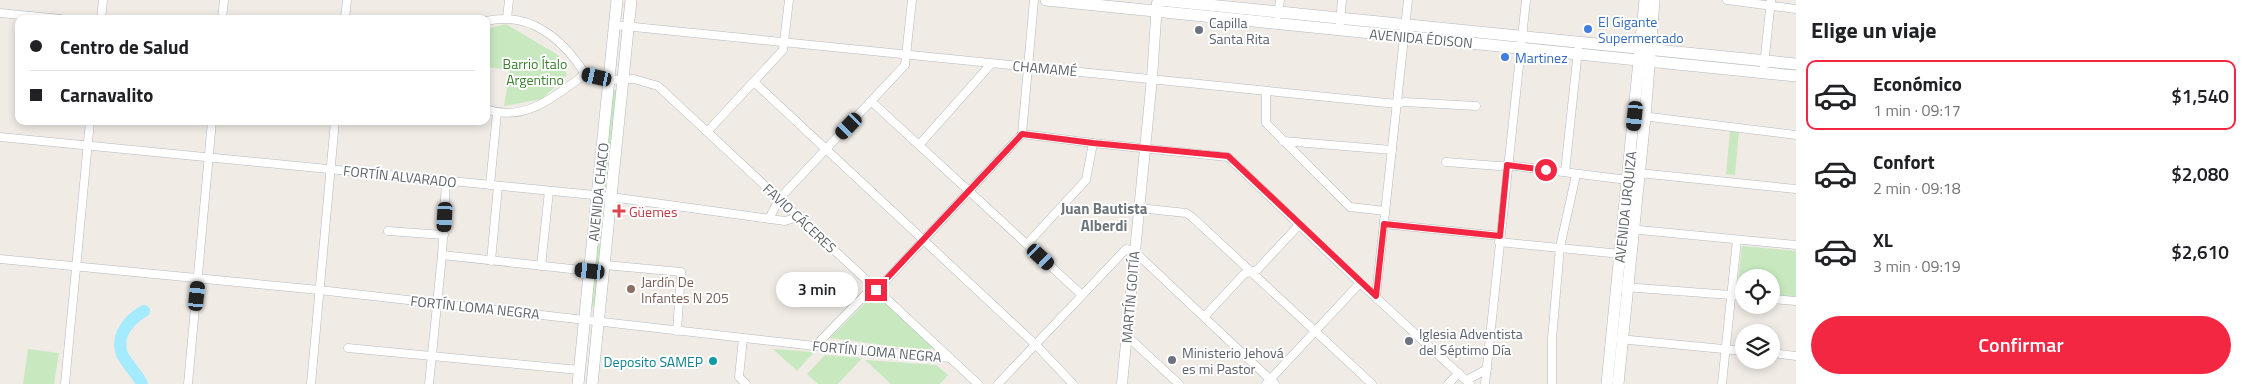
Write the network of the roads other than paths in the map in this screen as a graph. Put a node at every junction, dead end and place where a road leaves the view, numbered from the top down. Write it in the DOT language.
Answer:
graph roads {
  1 [pos="103,0"];
  2 [pos="224,0"];
  3 [pos="347,0"];
  4 [pos="510,0"];
  5 [pos="617,0"];
  6 [pos="632,0"];
  7 [pos="788,0"];
  8 [pos="912,0"];
  9 [pos="1034,0"];
  10 [pos="1046,0"];
  11 [pos="1158,0"];
  12 [pos="1342,0"];
  13 [pos="1408,0"];
  14 [pos="1526,0"];
  15 [pos="1646,0"];
  16 [pos="1654,0"];
  17 [pos="1727,0"];
  18 [pos="1770,3"];
  19 [pos="1220,8"];
  20 [pos="1796,9"];
  21 [pos="1279,11"];
  22 [pos="1157,12"];
  23 [pos="0,13"];
  24 [pos="20,15"];
  25 [pos="101,15"];
  26 [pos="222,15"];
  27 [pos="345,15"];
  28 [pos="507,18"];
  29 [pos="490,20"];
  30 [pos="1340,24"];
  31 [pos="614,26"];
  32 [pos="628,27"];
  33 [pos="1404,31"];
  34 [pos="784,41"];
  35 [pos="1521,42"];
  36 [pos="1578,48"];
  37 [pos="905,54"];
  38 [pos="1645,55"];
  39 [pos="1765,61"];
  40 [pos="991,64"];
  41 [pos="1796,64"];
  42 [pos="1028,66"];
  43 [pos="1764,73"];
  44 [pos="585,74"];
  45 [pos="1796,76"];
  46 [pos="1152,78"];
  47 [pos="623,79"];
  48 [pos="609,80"];
  49 [pos="754,82"];
  50 [pos="1266,90"];
  51 [pos="872,102"];
  52 [pos="1396,104"];
  53 [pos="1476,106"];
  54 [pos="490,110"];
  55 [pos="497,113"];
  56 [pos="1640,116"];
  57 [pos="90,125"];
  58 [pos="212,125"];
  59 [pos="335,125"];
  60 [pos="707,132"];
  61 [pos="1022,134"];
  62 [pos="1796,135"];
  63 [pos="0,137"];
  64 [pos="1283,140"];
  65 [pos="1093,143"];
  66 [pos="919,144"];
  67 [pos="88,146"];
  68 [pos="1145,149"];
  69 [pos="826,150"];
  70 [pos="1392,150"];
  71 [pos="209,157"];
  72 [pos="1446,162"];
  73 [pos="1507,165"];
  74 [pos="330,170"];
  75 [pos="1565,172"];
  76 [pos="1639,173"];
  77 [pos="1576,175"];
  78 [pos="1628,180"];
  79 [pos="446,181"];
  80 [pos="494,186"];
  81 [pos="1796,189"];
  82 [pos="548,191"];
  83 [pos="970,192"];
  84 [pos="598,196"];
  85 [pos="611,198"];
  86 [pos="779,199"];
  87 [pos="1139,208"];
  88 [pos="1385,211"];
  89 [pos="798,217"];
  90 [pos="769,219"];
  91 [pos="1384,224"];
  92 [pos="1298,225"];
  93 [pos="1629,229"];
  94 [pos="388,231"];
  95 [pos="444,235"];
  96 [pos="1500,239"];
  97 [pos="924,240"];
  98 [pos="1737,240"];
  99 [pos="1027,244"];
  100 [pos="1796,245"];
  101 [pos="1560,247"];
  102 [pos="1134,251"];
  103 [pos="1621,254"];
  104 [pos="442,255"];
  105 [pos="0,259"];
  106 [pos="490,261"];
  107 [pos="605,265"];
  108 [pos="77,266"];
  109 [pos="541,266"];
  110 [pos="590,271"];
  111 [pos="1251,271"];
  112 [pos="199,278"];
  113 [pos="1360,283"];
  114 [pos="1623,287"];
  115 [pos="319,290"];
  116 [pos="876,290"];
  117 [pos="1082,295"];
  118 [pos="1732,295"];
  119 [pos="1735,295"];
  120 [pos="1376,296"];
  121 [pos="1780,300"];
  122 [pos="1796,301"];
  123 [pos="436,303"];
  124 [pos="1205,316"];
  125 [pos="584,320"];
  126 [pos="598,322"];
  127 [pos="677,331"];
  128 [pos="1315,332"];
  129 [pos="1127,336"];
  130 [pos="743,338"];
  131 [pos="1618,339"];
  132 [pos="1036,345"];
  133 [pos="815,346"];
  134 [pos="348,348"];
  135 [pos="1726,349"];
  136 [pos="1735,350"];
  137 [pos="1780,355"];
  138 [pos="431,356"];
  139 [pos="1796,356"];
  140 [pos="950,358"];
  141 [pos="1487,369"];
  142 [pos="579,370"];
  143 [pos="1459,373"];
  144 [pos="1270,382"];
  145 [pos="1468,382"];
  146 [pos="65,384"];
  147 [pos="188,384"];
  148 [pos="311,384"];
  149 [pos="429,384"];
  150 [pos="578,384"];
  151 [pos="592,384"];
  152 [pos="746,384"];
  153 [pos="978,384"];
  154 [pos="998,384"];
  155 [pos="1073,384"];
  156 [pos="1122,384"];
  157 [pos="1178,384"];
  158 [pos="1372,384"];
  159 [pos="1448,384"];
  160 [pos="1485,384"];
  161 [pos="1552,384"];
  162 [pos="1607,384"];
  163 [pos="1618,384"];
  164 [pos="1722,384"];
  1 -- 25 [label="street"];
  2 -- 26 [label="street"];
  3 -- 27 [label="street"];
  4 -- 28 [label="street"];
  5 -- 31 [label="main road, AVENIDA CHACO"];
  6 -- 32 [label="main road, AVENIDA CHACO"];
  7 -- 34 [label="street"];
  8 -- 37 [label="street"];
  9 -- 42 [label="street"];
  10 -- 22 [label="main road, AVENIDA ÉDISON"];
  11 -- 19 [label="main road, AVENIDA ÉDISON"];
  11 -- 22 [label="street, MARTÍN GOITÍA"];
  12 -- 30 [label="street"];
  13 -- 33 [label="street"];
  14 -- 35 [label="street"];
  15 -- 38 [label="main road, AVENIDA URQUIZA"];
  16 -- 38 [label="main road, AVENIDA URQUIZA"];
  17 -- 18 [label="street"];
  18 -- 20 [label="street"];
  18 -- 39 [label="street"];
  19 -- 21 [label="main road, AVENIDA ÉDISON"];
  19 -- 22 [label="main road, AVENIDA ÉDISON"];
  21 -- 30 [label="main road, AVENIDA ÉDISON"];
  22 -- 46 [label="street, MARTÍN GOITÍA"];
  23 -- 24 [label="street"];
  28 -- 29 [label="street"];
  28 -- 44 [label="street"];
  30 -- 33 [label="main road, AVENIDA ÉDISON"];
  31 -- 32 [label="street, CHAMAMÉ"];
  31 -- 48 [label="main road, AVENIDA CHACO"];
  32 -- 34 [label="street, CHAMAMÉ"];
  32 -- 47 [label="main road, AVENIDA CHACO"];
  33 -- 35 [label="main road, AVENIDA ÉDISON"];
  33 -- 52 [label="street"];
  34 -- 37 [label="street, CHAMAMÉ"];
  34 -- 49 [label="street"];
  35 -- 36 [label="main road, AVENIDA ÉDISON"];
  35 -- 73 [label="street"];
  36 -- 38 [label="main road, AVENIDA ÉDISON"];
  36 -- 75 [label="street"];
  37 -- 40 [label="street, CHAMAMÉ"];
  37 -- 51 [label="street"];
  38 -- 39 [label="main road, AVENIDA ÉDISON"];
  38 -- 43 [label="main road, AVENIDA ÉDISON"];
  38 -- 56 [label="main road, AVENIDA URQUIZA"];
  39 -- 41 [label="main road, AVENIDA ÉDISON"];
  39 -- 43 [label="street"];
  40 -- 42 [label="street, CHAMAMÉ"];
  40 -- 66 [label="street"];
  42 -- 46 [label="street, CHAMAMÉ"];
  42 -- 61 [label="street"];
  43 -- 45 [label="main road, AVENIDA ÉDISON"];
  44 -- 48 [label="street, FAVIO CÁCERES"];
  44 -- 55 [label="street"];
  46 -- 50 [label="street, CHAMAMÉ"];
  46 -- 68 [label="street, MARTÍN GOITÍA"];
  47 -- 48 [label="street, FAVIO CÁCERES"];
  47 -- 60 [label="street, FAVIO CÁCERES"];
  47 -- 85 [label="main road, AVENIDA CHACO"];
  48 -- 84 [label="main road, AVENIDA CHACO"];
  49 -- 60 [label="street"];
  49 -- 69 [label="street"];
  50 -- 52 [label="street, CHAMAMÉ"];
  50 -- 64 [label="street"];
  51 -- 66 [label="street"];
  51 -- 69 [label="street"];
  52 -- 53 [label="street, CHAMAMÉ"];
  52 -- 70 [label="street"];
  54 -- 55 [label="street"];
  55 -- 80 [label="street"];
  56 -- 62 [label="street"];
  56 -- 76 [label="main road, AVENIDA URQUIZA"];
  56 -- 78 [label="main road, AVENIDA URQUIZA"];
  57 -- 67 [label="street"];
  58 -- 71 [label="street"];
  59 -- 74 [label="street"];
  60 -- 86 [label="street, FAVIO CÁCERES"];
  61 -- 65 [label="street"];
  61 -- 83 [label="street"];
  63 -- 67 [label="street, FORTÍN ALVARADO"];
  64 -- 70 [label="street"];
  64 -- 88 [label="street"];
  65 -- 68 [label="street"];
  65 -- 99 [label="street"];
  66 -- 83 [label="street"];
  67 -- 71 [label="street, FORTÍN ALVARADO"];
  67 -- 108 [label="street"];
  68 -- 87 [label="street, MARTÍN GOITÍA"];
  68 -- 92 [label="street"];
  69 -- 86 [label="street"];
  69 -- 97 [label="street"];
  70 -- 88 [label="street"];
  71 -- 74 [label="street, FORTÍN ALVARADO"];
  71 -- 112 [label="street"];
  72 -- 73 [label="street"];
  73 -- 75 [label="street"];
  73 -- 96 [label="street"];
  74 -- 79 [label="street, FORTÍN ALVARADO"];
  74 -- 115 [label="street"];
  75 -- 77 [label="street"];
  76 -- 78 [label="street"];
  76 -- 81 [label="street"];
  76 -- 93 [label="main road, AVENIDA URQUIZA"];
  77 -- 78 [label="street"];
  77 -- 101 [label="street"];
  78 -- 93 [label="main road, AVENIDA URQUIZA"];
  79 -- 80 [label="street, FORTÍN ALVARADO"];
  79 -- 95 [label="street"];
  80 -- 82 [label="street, FORTÍN ALVARADO"];
  80 -- 106 [label="street"];
  82 -- 84 [label="street, FORTÍN ALVARADO"];
  82 -- 109 [label="street"];
  83 -- 97 [label="street"];
  83 -- 99 [label="street"];
  84 -- 85 [label="street, FORTÍN ALVARADO"];
  84 -- 110 [label="main road, AVENIDA CHACO"];
  85 -- 90 [label="street, FORTÍN ALVARADO"];
  85 -- 107 [label="main road, AVENIDA CHACO"];
  86 -- 89 [label="street, FAVIO CÁCERES"];
  86 -- 90 [label="street"];
  87 -- 102 [label="street, MARTÍN GOITÍA"];
  87 -- 111 [label="street"];
  88 -- 91 [label="street"];
  89 -- 90 [label="street, FORTÍN ALVARADO"];
  89 -- 116 [label="street, FAVIO CÁCERES"];
  91 -- 96 [label="street"];
  91 -- 120 [label="street"];
  92 -- 111 [label="street"];
  92 -- 113 [label="street"];
  93 -- 98 [label="street"];
  93 -- 103 [label="main road, AVENIDA URQUIZA"];
  93 -- 114 [label="main road, AVENIDA URQUIZA"];
  94 -- 95 [label="street"];
  95 -- 104 [label="street"];
  96 -- 101 [label="street"];
  96 -- 141 [label="street"];
  97 -- 116 [label="street"];
  97 -- 132 [label="street"];
  98 -- 100 [label="street"];
  98 -- 118 [label="street"];
  99 -- 117 [label="street"];
  101 -- 103 [label="street"];
  101 -- 161 [label="street"];
  102 -- 117 [label="street"];
  102 -- 124 [label="street"];
  102 -- 129 [label="street, MARTÍN GOITÍA"];
  103 -- 114 [label="main road, AVENIDA URQUIZA"];
  104 -- 106 [label="street"];
  104 -- 123 [label="street"];
  105 -- 108 [label="street, FORTÍN LOMA NEGRA"];
  106 -- 109 [label="street"];
  107 -- 126 [label="main road, AVENIDA CHACO"];
  107 -- 127 [label="street"];
  108 -- 112 [label="street, FORTÍN LOMA NEGRA"];
  108 -- 146 [label="street"];
  109 -- 110 [label="street"];
  110 -- 125 [label="main road, AVENIDA CHACO"];
  111 -- 124 [label="street"];
  111 -- 128 [label="street"];
  112 -- 115 [label="street, FORTÍN LOMA NEGRA"];
  112 -- 147 [label="street"];
  113 -- 120 [label="street"];
  113 -- 128 [label="street"];
  114 -- 118 [label="street"];
  114 -- 131 [label="main road, AVENIDA URQUIZA"];
  115 -- 123 [label="street, FORTÍN LOMA NEGRA"];
  115 -- 148 [label="street"];
  116 -- 133 [label="street"];
  116 -- 140 [label="street, FAVIO CÁCERES"];
  117 -- 132 [label="street"];
  118 -- 119 [label="street"];
  118 -- 135 [label="street"];
  120 -- 143 [label="street"];
  121 -- 122 [label="street"];
  123 -- 125 [label="street, FORTÍN LOMA NEGRA"];
  123 -- 138 [label="street"];
  124 -- 144 [label="street"];
  125 -- 126 [label="street, FORTÍN LOMA NEGRA"];
  125 -- 142 [label="main road, AVENIDA CHACO"];
  126 -- 127 [label="street, FORTÍN LOMA NEGRA"];
  126 -- 151 [label="main road, AVENIDA CHACO"];
  127 -- 130 [label="street, FORTÍN LOMA NEGRA"];
  128 -- 144 [label="street"];
  128 -- 158 [label="street"];
  129 -- 156 [label="street, MARTÍN GOITÍA"];
  129 -- 157 [label="street"];
  130 -- 133 [label="street, FORTÍN LOMA NEGRA"];
  130 -- 152 [label="street"];
  131 -- 135 [label="street"];
  131 -- 162 [label="main road, AVENIDA URQUIZA"];
  131 -- 163 [label="main road, AVENIDA URQUIZA"];
  132 -- 154 [label="street"];
  132 -- 155 [label="street"];
  133 -- 140 [label="street, FORTÍN LOMA NEGRA"];
  134 -- 138 [label="street"];
  135 -- 136 [label="street"];
  135 -- 164 [label="street"];
  137 -- 139 [label="street"];
  138 -- 142 [label="street"];
  138 -- 149 [label="street"];
  140 -- 153 [label="street, FAVIO CÁCERES"];
  141 -- 145 [label="street"];
  141 -- 160 [label="street"];
  142 -- 150 [label="main road, AVENIDA CHACO"];
  143 -- 145 [label="street"];
  143 -- 159 [label="street"];
}
